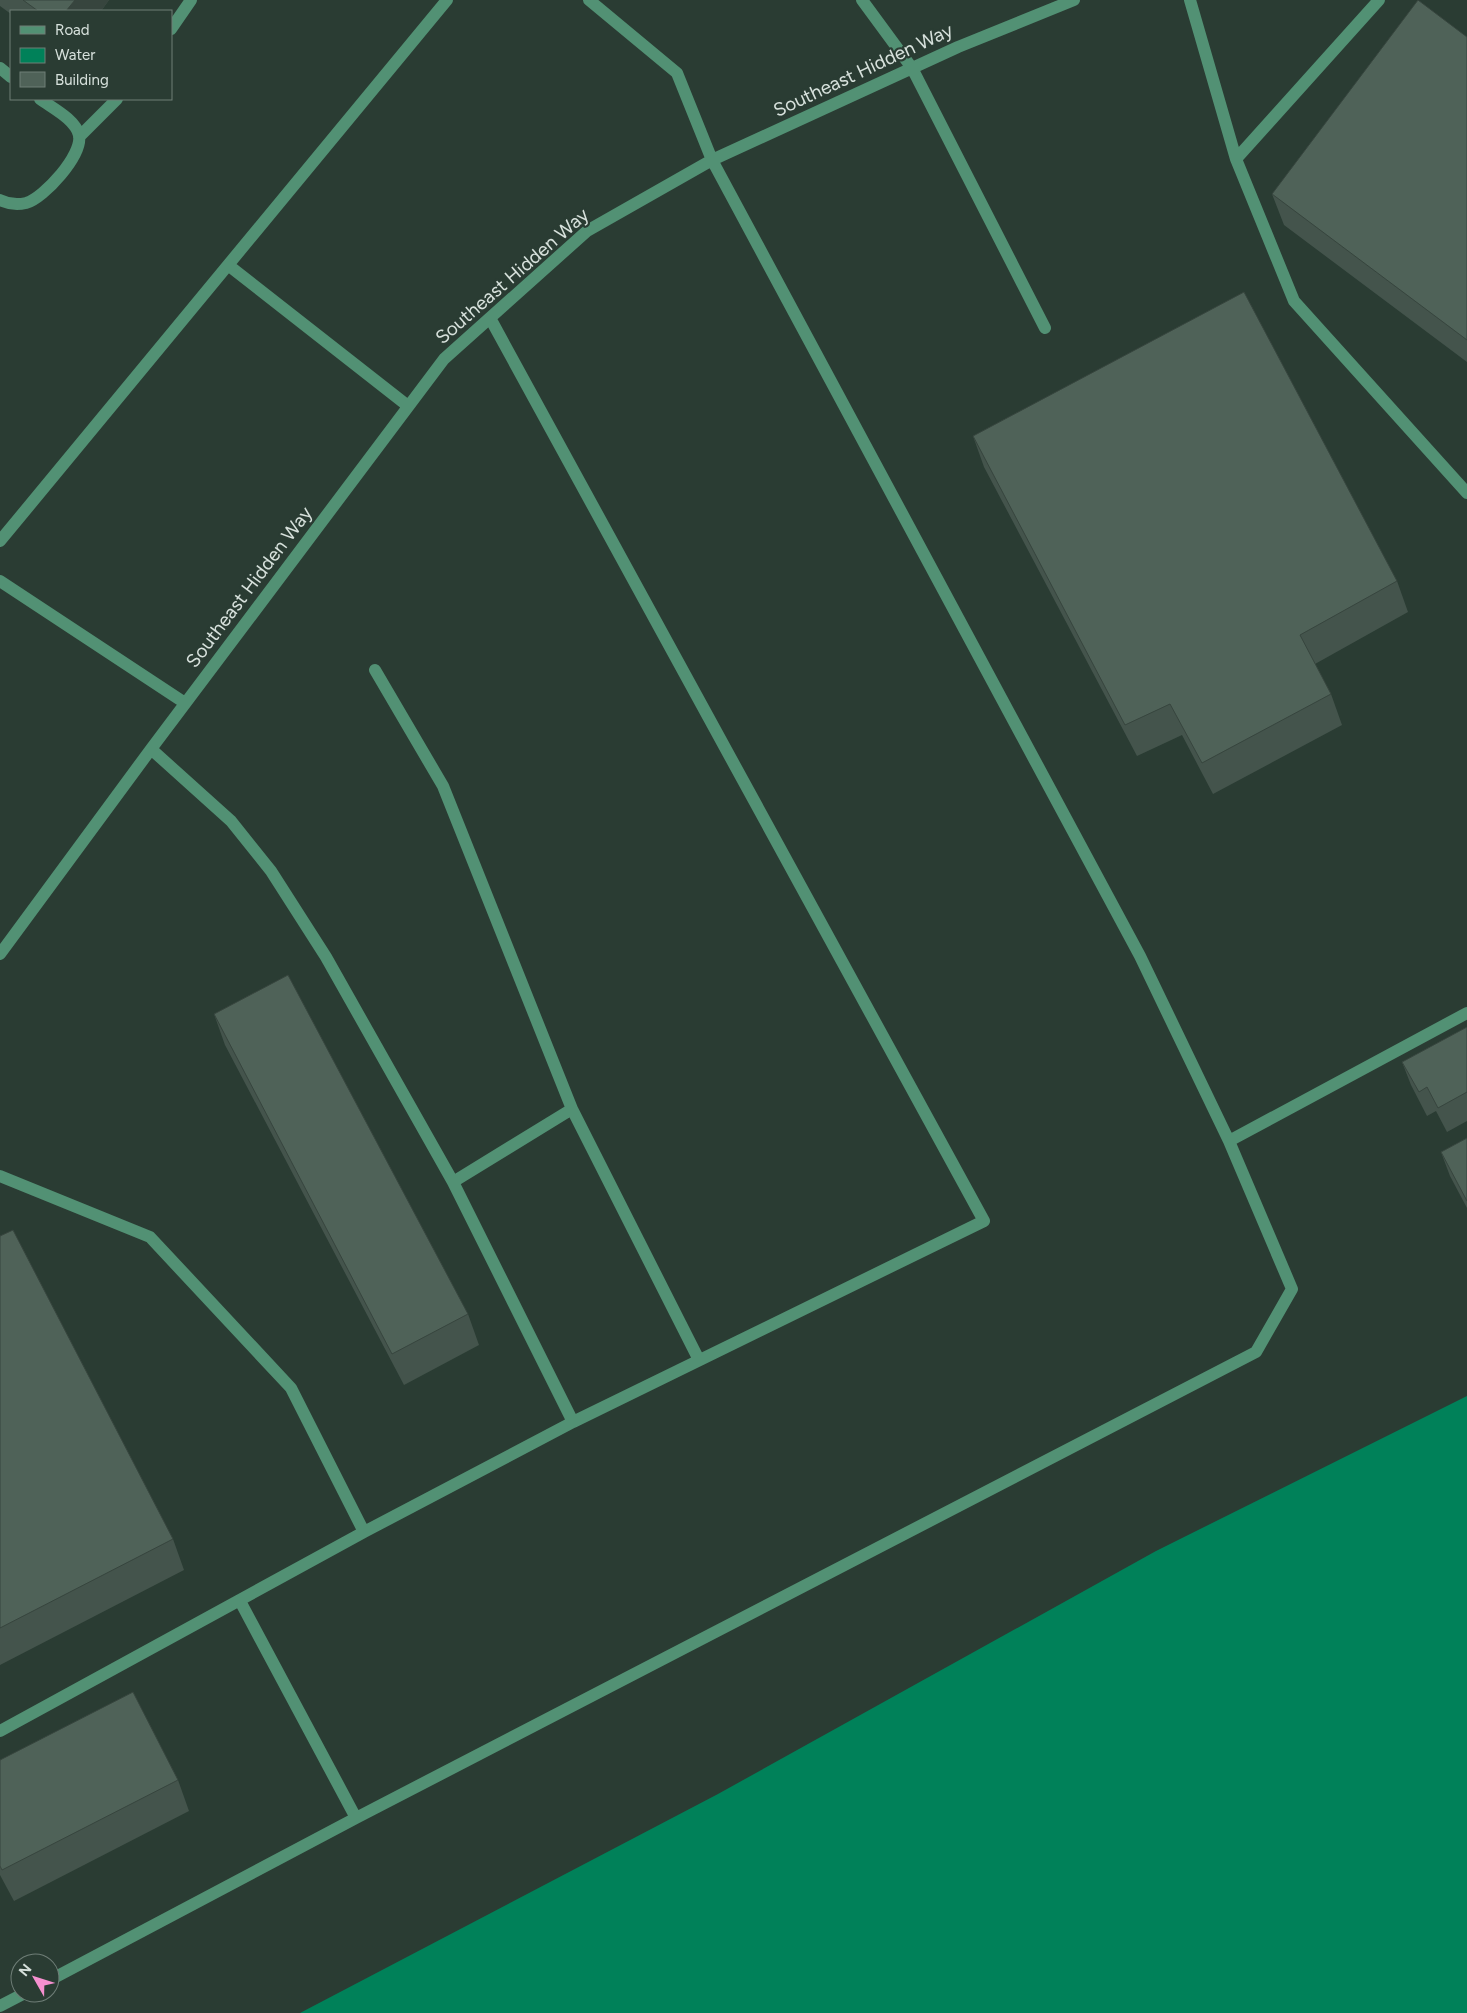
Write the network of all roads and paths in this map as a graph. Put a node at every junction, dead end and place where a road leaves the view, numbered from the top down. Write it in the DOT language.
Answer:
graph roads {
  1 [pos="191,0"];
  2 [pos="447,0"];
  3 [pos="589,0"];
  4 [pos="862,0"];
  5 [pos="1074,0"];
  6 [pos="1190,0"];
  7 [pos="1378,0"];
  8 [pos="172,28"];
  9 [pos="0,68"];
  10 [pos="912,68"];
  11 [pos="10,76"];
  12 [pos="41,100"];
  13 [pos="116,100"];
  14 [pos="79,136"];
  15 [pos="1236,159"];
  16 [pos="712,160"];
  17 [pos="0,200"];
  18 [pos="228,265"];
  19 [pos="490,318"];
  20 [pos="1045,328"];
  21 [pos="408,406"];
  22 [pos="1467,493"];
  23 [pos="0,541"];
  24 [pos="0,580"];
  25 [pos="375,670"];
  26 [pos="185,703"];
  27 [pos="151,748"];
  28 [pos="0,954"];
  29 [pos="1467,1013"];
  30 [pos="572,1109"];
  31 [pos="1229,1141"];
  32 [pos="0,1176"];
  33 [pos="453,1182"];
  34 [pos="699,1360"];
  35 [pos="573,1422"];
  36 [pos="364,1532"];
  37 [pos="240,1601"];
  38 [pos="0,1732"];
  39 [pos="356,1818"];
  40 [pos="60,1975"];
  1 -- 8 [label="lane"];
  2 -- 18 [label="lane"];
  3 -- 16 [label="lane"];
  4 -- 10 [label="lane"];
  5 -- 10 [label="lane, Southeast Hidden Way"];
  6 -- 15 [label="lane"];
  7 -- 15 [label="lane"];
  9 -- 11 [label="lane"];
  10 -- 16 [label="lane, Southeast Hidden Way"];
  10 -- 20 [label="lane"];
  12 -- 14 [label="lane"];
  13 -- 14 [label="lane"];
  14 -- 17 [label="lane"];
  15 -- 22 [label="lane"];
  16 -- 19 [label="lane, Southeast Hidden Way"];
  16 -- 31 [label="lane"];
  18 -- 21 [label="lane"];
  18 -- 23 [label="lane"];
  19 -- 21 [label="lane, Southeast Hidden Way"];
  19 -- 34 [label="lane"];
  21 -- 26 [label="lane, Southeast Hidden Way"];
  24 -- 26 [label="lane"];
  25 -- 30 [label="lane"];
  26 -- 27 [label="lane, Southeast Hidden Way"];
  27 -- 28 [label="lane, Southeast Hidden Way"];
  27 -- 33 [label="lane"];
  29 -- 31 [label="lane"];
  30 -- 33 [label="lane"];
  30 -- 34 [label="lane"];
  31 -- 39 [label="lane"];
  32 -- 36 [label="lane"];
  33 -- 35 [label="lane"];
  34 -- 35 [label="lane"];
  35 -- 36 [label="lane"];
  36 -- 37 [label="lane"];
  37 -- 38 [label="lane"];
  37 -- 39 [label="lane"];
  39 -- 40 [label="lane"];
}
